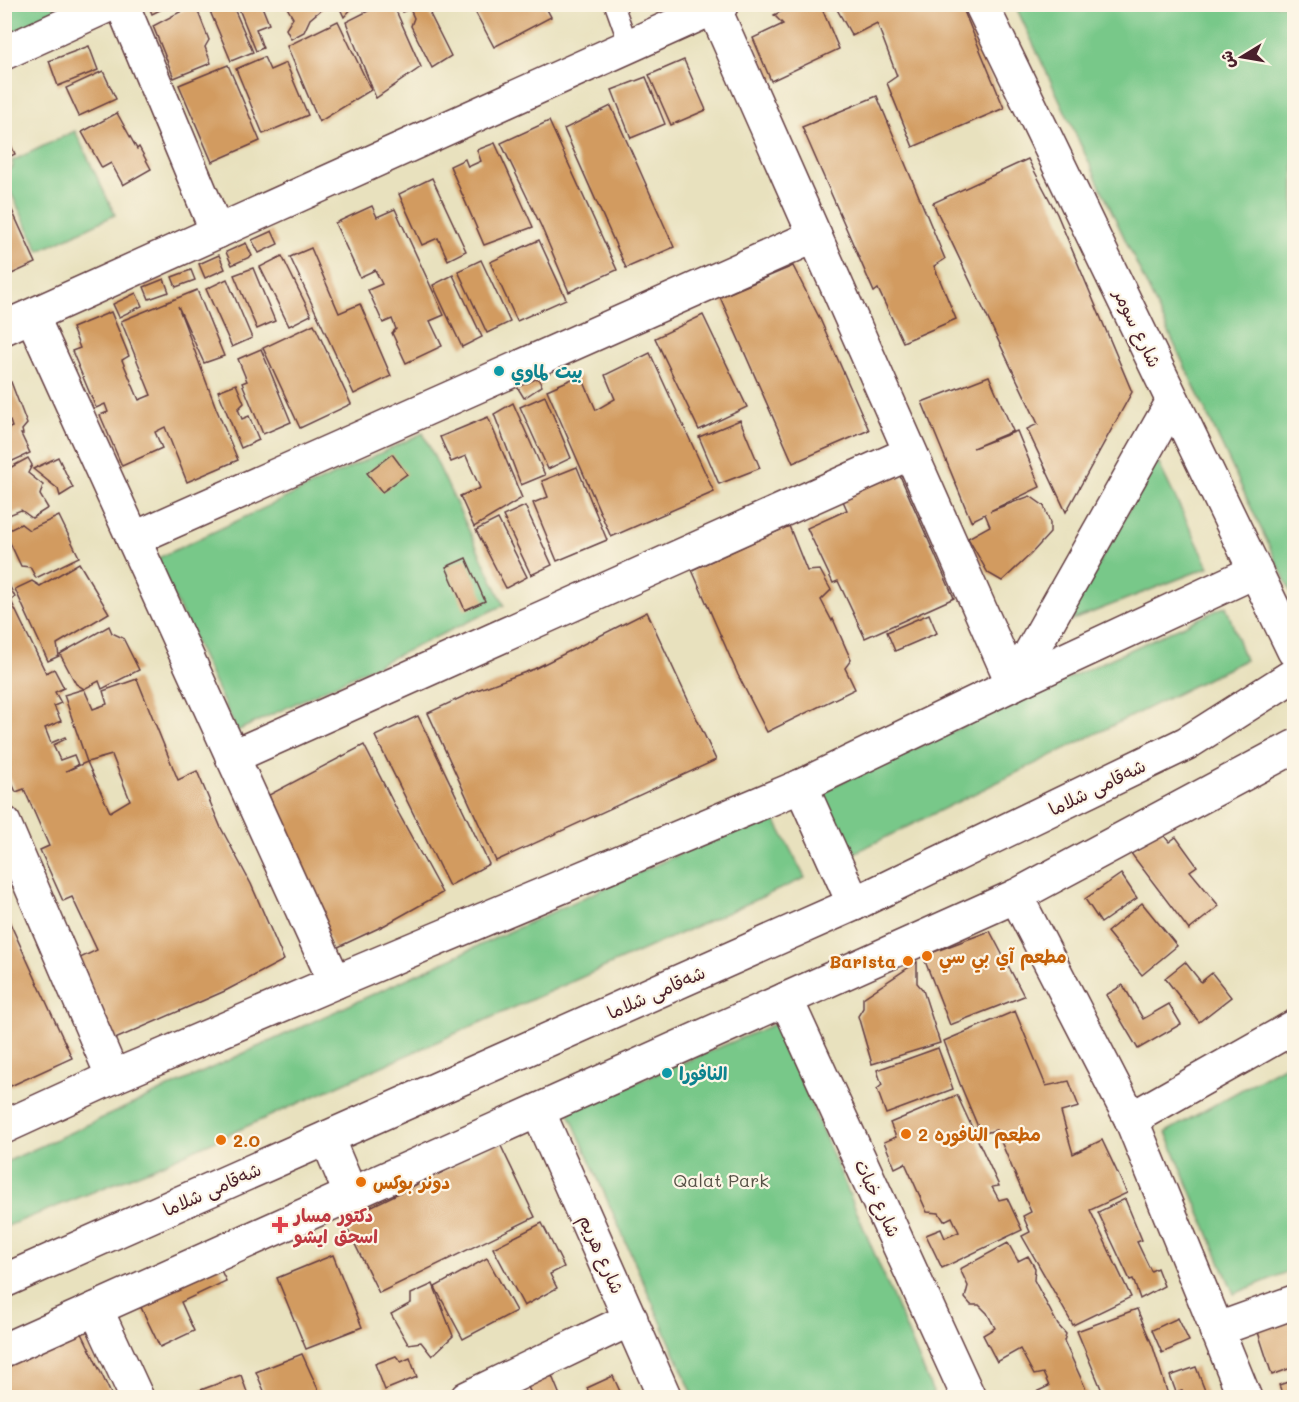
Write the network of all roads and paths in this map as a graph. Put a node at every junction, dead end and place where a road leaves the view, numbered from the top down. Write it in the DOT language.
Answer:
graph roads {
  1 [pos="111,4"];
  2 [pos="122,4"];
  3 [pos="614,4"];
  4 [pos="981,4"];
  5 [pos="718,6"];
  6 [pos="629,46"];
  7 [pos="4,53"];
  8 [pos="217,232"];
  9 [pos="814,236"];
  10 [pos="18,322"];
  11 [pos="1173,401"];
  12 [pos="910,453"];
  13 [pos="133,539"];
  14 [pos="1256,571"];
  15 [pos="1294,651"];
  16 [pos="1294,675"];
  17 [pos="1013,684"];
  18 [pos="1294,747"];
  19 [pos="232,757"];
  20 [pos="801,786"];
  21 [pos="4,823"];
  22 [pos="12,858"];
  23 [pos="1016,896"];
  24 [pos="854,904"];
  25 [pos="335,982"];
  26 [pos="786,999"];
  27 [pos="1294,1027"];
  28 [pos="113,1077"];
  29 [pos="538,1111"];
  30 [pos="1131,1119"];
  31 [pos="4,1127"];
  32 [pos="327,1138"];
  33 [pos="351,1195"];
  34 [pos="4,1281"];
  35 [pos="1294,1302"];
  36 [pos="96,1309"];
  37 [pos="631,1319"];
  38 [pos="1216,1330"];
  39 [pos="4,1350"];
  40 [pos="137,1398"];
  41 [pos="467,1398"];
  42 [pos="665,1398"];
  43 [pos="969,1398"];
  44 [pos="1245,1398"];
  1 -- 7 [label="street"];
  2 -- 8 [label="street"];
  3 -- 6 [label="lane"];
  4 -- 11 [label="street, شارع سومر"];
  5 -- 6 [label="street"];
  5 -- 9 [label="street"];
  6 -- 8 [label="street"];
  8 -- 10 [label="street"];
  9 -- 12 [label="street"];
  9 -- 13 [label="street"];
  10 -- 13 [label="street"];
  11 -- 14 [label="street, شارع سومر"];
  11 -- 17 [label="street"];
  12 -- 17 [label="street"];
  12 -- 19 [label="street"];
  13 -- 19 [label="street"];
  14 -- 15 [label="street, شارع سومر"];
  14 -- 17 [label="street"];
  16 -- 24 [label="street, شەقامی شلاما"];
  17 -- 20 [label="street"];
  18 -- 23 [label="street"];
  19 -- 25 [label="street"];
  20 -- 24 [label="street"];
  20 -- 25 [label="street"];
  21 -- 22 [label="street"];
  22 -- 28 [label="street"];
  23 -- 26 [label="street"];
  23 -- 30 [label="street"];
  24 -- 32 [label="street, شەقامی شلاما"];
  25 -- 28 [label="street"];
  26 -- 29 [label="street"];
  26 -- 43 [label="street, شارع خبات"];
  27 -- 30 [label="street"];
  28 -- 31 [label="street"];
  29 -- 33 [label="street"];
  29 -- 37 [label="street, شارع هريم"];
  30 -- 38 [label="street"];
  32 -- 33 [label="street"];
  32 -- 34 [label="street, شەقامی شلاما"];
  33 -- 36 [label="street"];
  35 -- 38 [label="street"];
  36 -- 39 [label="street"];
  36 -- 40 [label="street"];
  37 -- 41 [label="street"];
  37 -- 42 [label="street, شارع هريم"];
  38 -- 44 [label="street"];
}
